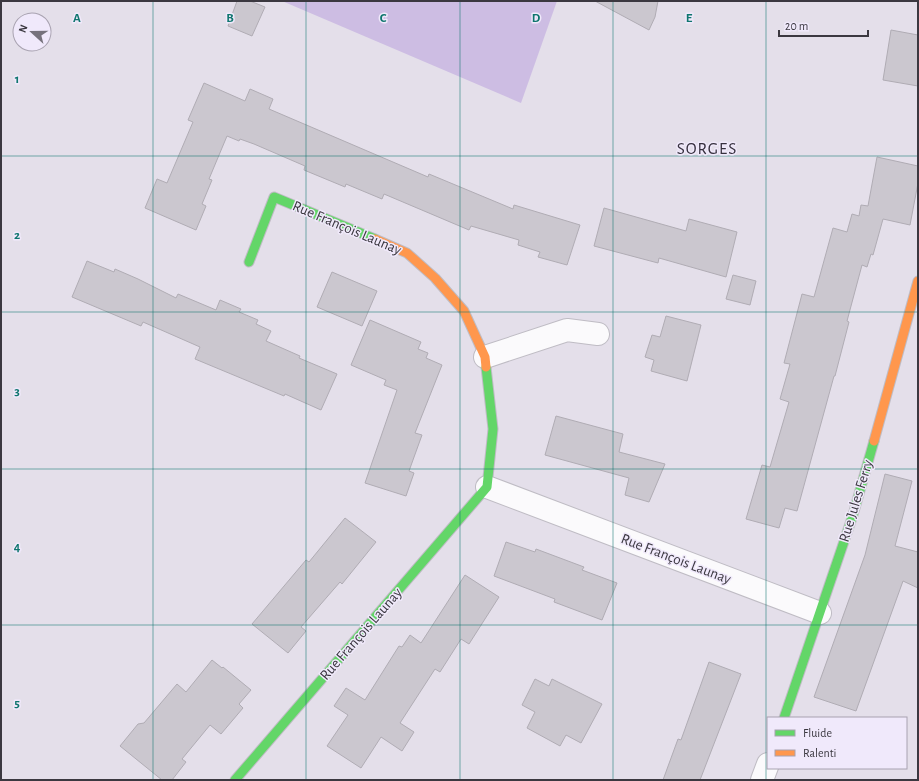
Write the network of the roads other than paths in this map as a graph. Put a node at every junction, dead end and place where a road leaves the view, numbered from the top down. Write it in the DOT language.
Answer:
graph roads {
  1 [pos="249,262"];
  2 [pos="918,281"];
  3 [pos="598,334"];
  4 [pos="485,357"];
  5 [pos="487,487"];
  6 [pos="820,613"];
  7 [pos="784,717"];
  8 [pos="767,767"];
  9 [pos="234,780"];
  10 [pos="762,780"];
  1 -- 4 [label="street, Rue François Launay"];
  2 -- 6 [label="street, Rue Jules Ferry"];
  3 -- 4 [label="street"];
  4 -- 5 [label="street, Rue François Launay"];
  5 -- 6 [label="street, Rue François Launay"];
  5 -- 9 [label="street, Rue François Launay"];
  6 -- 7 [label="street, Rue Jules Ferry"];
  8 -- 10 [label="street"];
}
